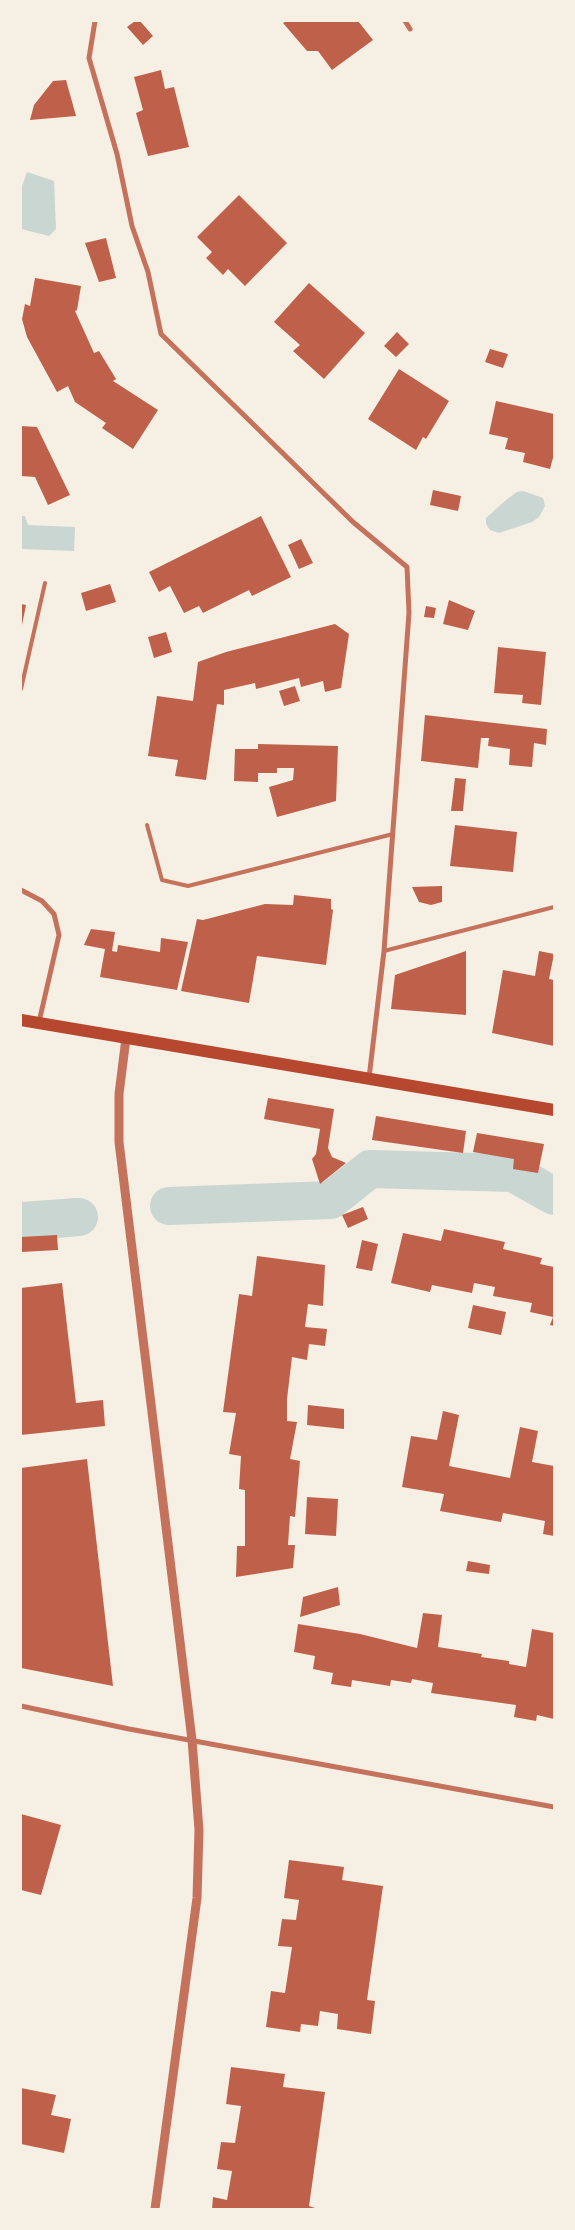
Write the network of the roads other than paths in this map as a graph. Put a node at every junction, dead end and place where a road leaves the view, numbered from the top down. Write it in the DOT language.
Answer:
graph roads {
  1 [pos="95,21"];
  2 [pos="405,21"];
  3 [pos="410,29"];
  4 [pos="45,583"];
  5 [pos="21,689"];
  6 [pos="147,825"];
  7 [pos="393,834"];
  8 [pos="21,890"];
  9 [pos="554,908"];
  10 [pos="384,951"];
  11 [pos="21,1020"];
  12 [pos="38,1023"];
  13 [pos="126,1038"];
  14 [pos="369,1080"];
  15 [pos="554,1110"];
  16 [pos="21,1706"];
  17 [pos="192,1740"];
  18 [pos="554,1807"];
  19 [pos="155,2209"];
  1 -- 7 [label="street"];
  2 -- 3 [label="street"];
  4 -- 5 [label="lane"];
  6 -- 7 [label="lane"];
  7 -- 10 [label="street"];
  8 -- 12 [label="street"];
  9 -- 10 [label="lane"];
  10 -- 14 [label="street"];
  11 -- 12 [label="main road"];
  12 -- 13 [label="main road"];
  13 -- 14 [label="main road"];
  13 -- 17 [label="street"];
  14 -- 15 [label="main road"];
  16 -- 17 [label="street"];
  17 -- 18 [label="street"];
  17 -- 19 [label="street"];
}
